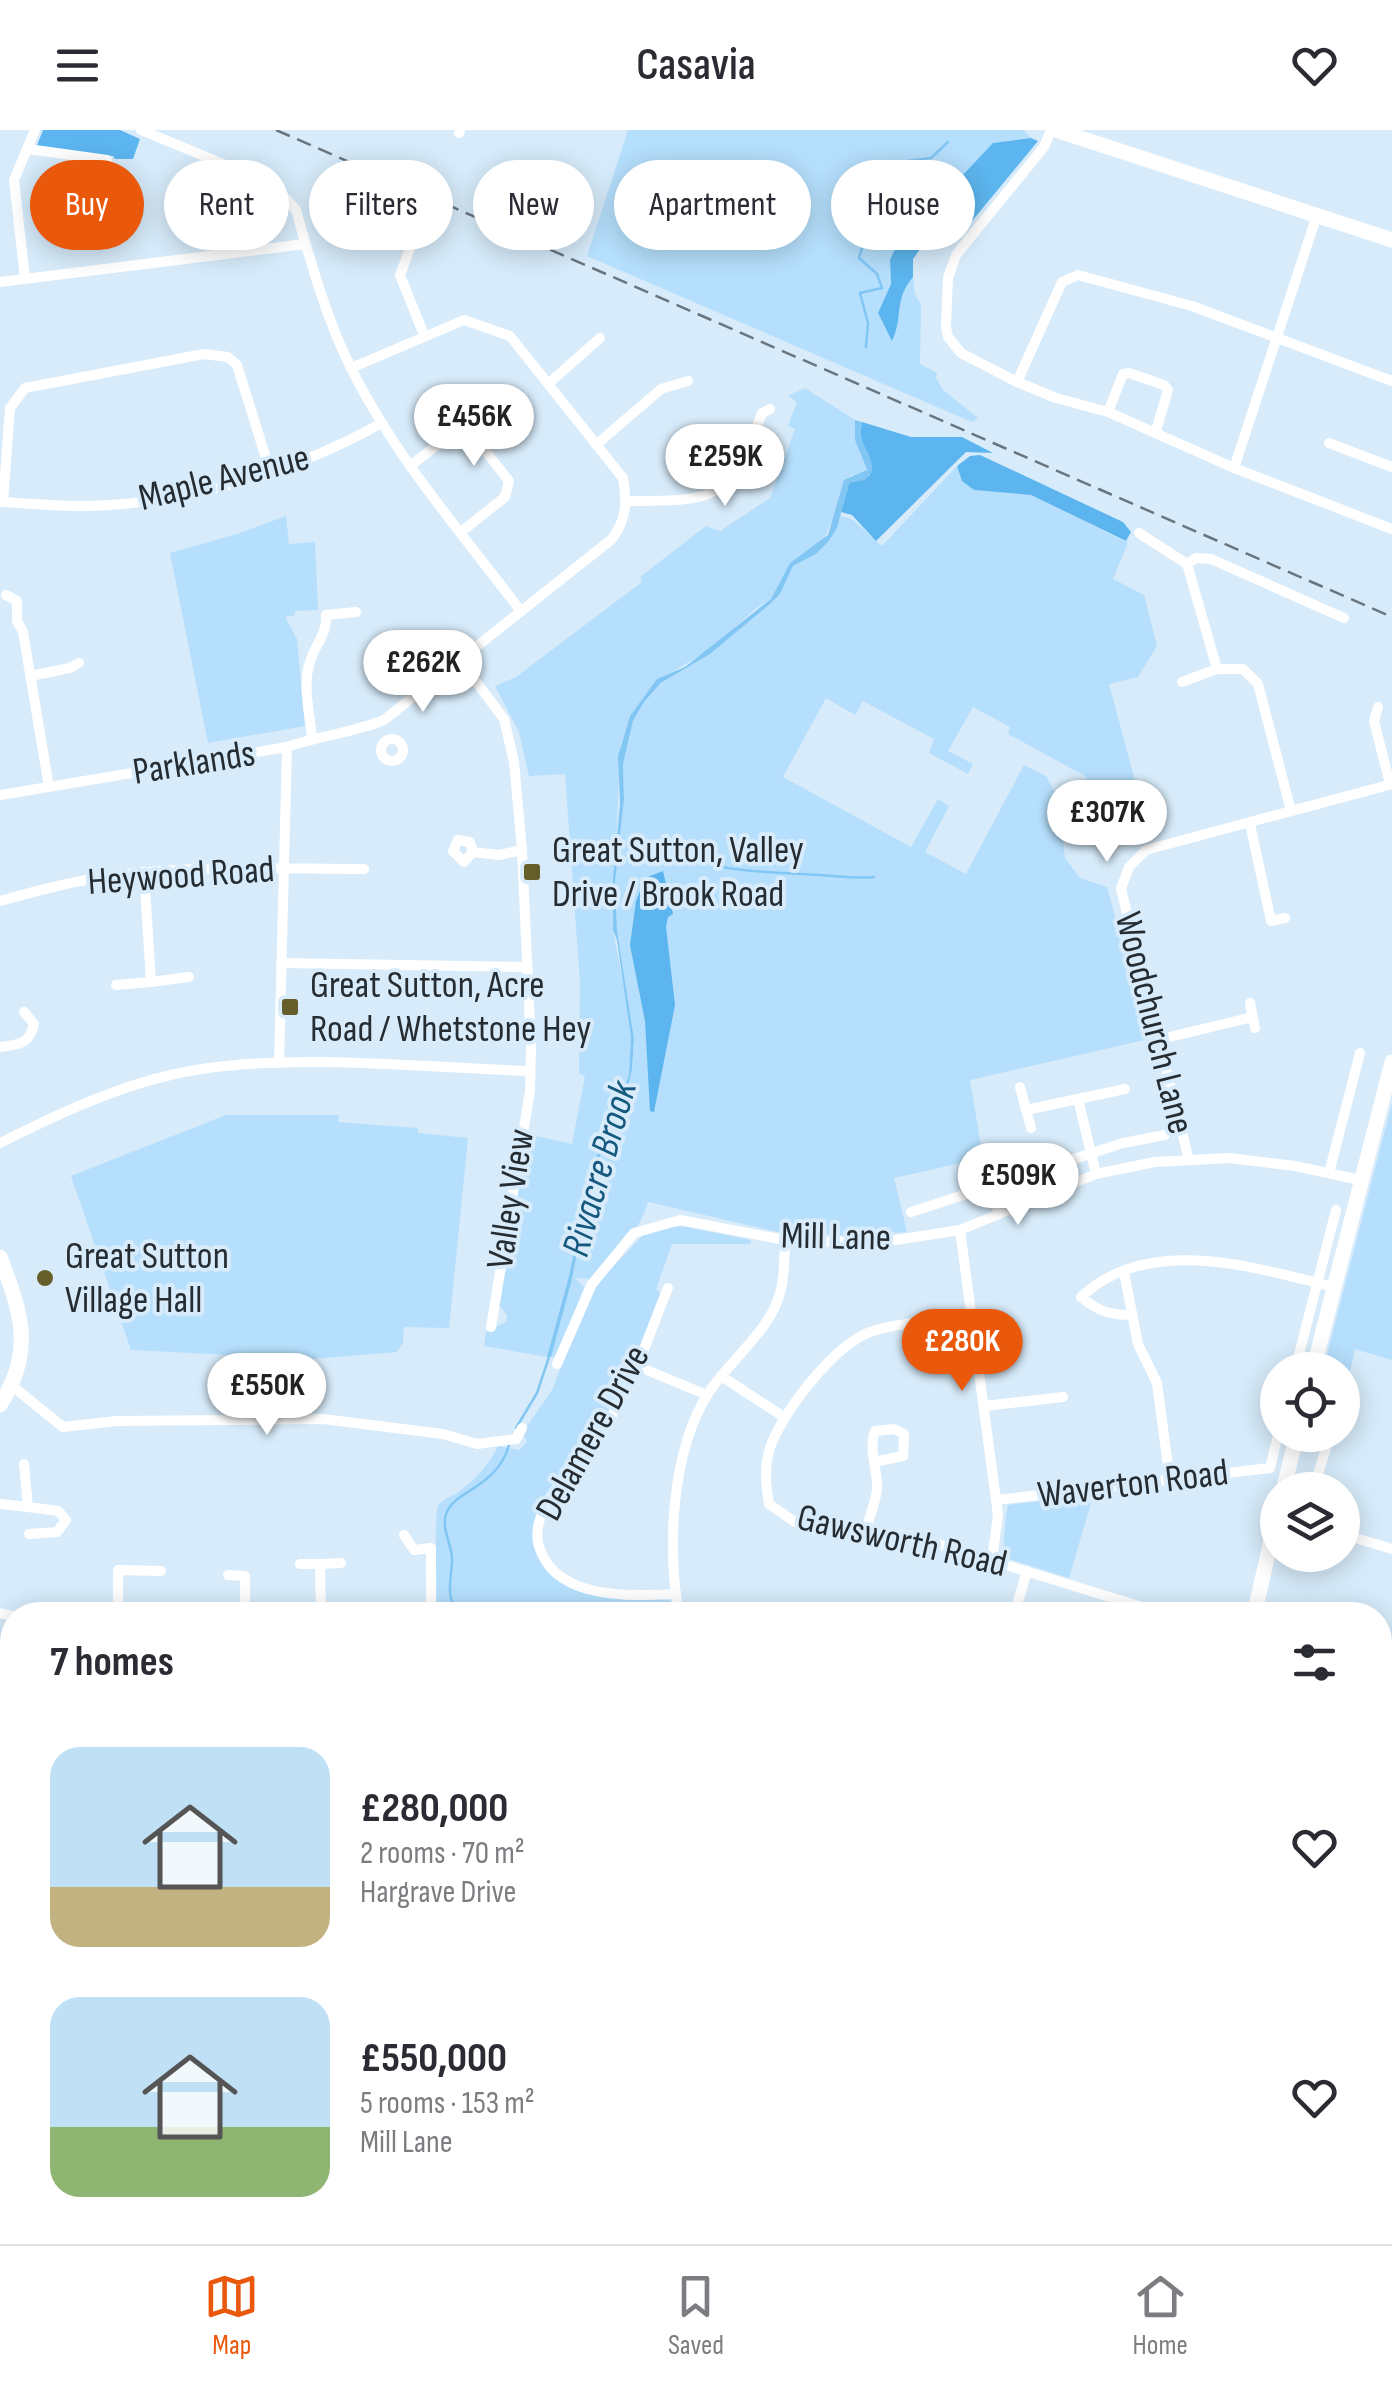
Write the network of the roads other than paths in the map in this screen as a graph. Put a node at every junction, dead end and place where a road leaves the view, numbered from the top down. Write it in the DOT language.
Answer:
graph roads {
  1 [pos="36,130"];
  2 [pos="141,130"];
  3 [pos="1054,130"];
  4 [pos="28,150"];
  5 [pos="107,160"];
  6 [pos="0,175"];
  7 [pos="14,180"];
  8 [pos="1317,215"];
  9 [pos="1392,240"];
  10 [pos="305,244"];
  11 [pos="409,250"];
  12 [pos="26,279"];
  13 [pos="0,282"];
  14 [pos="424,335"];
  15 [pos="1275,337"];
  16 [pos="600,338"];
  17 [pos="350,368"];
  18 [pos="1392,381"];
  19 [pos="688,382"];
  20 [pos="1017,382"];
  21 [pos="548,384"];
  22 [pos="770,409"];
  23 [pos="1108,412"];
  24 [pos="382,424"];
  25 [pos="1156,431"];
  26 [pos="1329,442"];
  27 [pos="596,444"];
  28 [pos="410,466"];
  29 [pos="1392,467"];
  30 [pos="1234,468"];
  31 [pos="270,471"];
  32 [pos="627,501"];
  33 [pos="2,502"];
  34 [pos="1392,529"];
  35 [pos="461,532"];
  36 [pos="1139,533"];
  37 [pos="1187,564"];
  38 [pos="6,594"];
  39 [pos="520,610"];
  40 [pos="356,612"];
  41 [pos="1344,618"];
  42 [pos="460,660"];
  43 [pos="79,663"];
  44 [pos="1217,669"];
  45 [pos="30,676"];
  46 [pos="1182,682"];
  47 [pos="1378,706"];
  48 [pos="384,720"];
  49 [pos="312,738"];
  50 [pos="391,739"];
  51 [pos="286,747"];
  52 [pos="1391,784"];
  53 [pos="48,787"];
  54 [pos="0,795"];
  55 [pos="1291,812"];
  56 [pos="1250,824"];
  57 [pos="522,850"];
  58 [pos="473,852"];
  59 [pos="364,869"];
  60 [pos="284,870"];
  61 [pos="144,872"];
  62 [pos="0,901"];
  63 [pos="1285,918"];
  64 [pos="282,963"];
  65 [pos="526,967"];
  66 [pos="189,977"];
  67 [pos="151,982"];
  68 [pos="116,985"];
  69 [pos="1250,1004"];
  70 [pos="24,1012"];
  71 [pos="1157,1040"];
  72 [pos="0,1047"];
  73 [pos="1360,1053"];
  74 [pos="279,1062"];
  75 [pos="1392,1062"];
  76 [pos="530,1071"];
  77 [pos="1020,1087"];
  78 [pos="1125,1089"];
  79 [pos="1078,1099"];
  80 [pos="1026,1110"];
  81 [pos="1031,1128"];
  82 [pos="1165,1135"];
  83 [pos="0,1143"];
  84 [pos="1091,1154"];
  85 [pos="1189,1160"];
  86 [pos="1329,1173"];
  87 [pos="1096,1174"];
  88 [pos="1360,1180"];
  89 [pos="992,1186"];
  90 [pos="1336,1210"];
  91 [pos="911,1212"];
  92 [pos="999,1214"];
  93 [pos="960,1230"];
  94 [pos="785,1240"];
  95 [pos="0,1258"];
  96 [pos="1124,1272"];
  97 [pos="1326,1285"];
  98 [pos="668,1288"];
  99 [pos="1132,1314"];
  100 [pos="973,1318"];
  101 [pos="490,1327"];
  102 [pos="1302,1352"];
  103 [pos="1316,1352"];
  104 [pos="557,1364"];
  105 [pos="638,1366"];
  106 [pos="720,1376"];
  107 [pos="11,1385"];
  108 [pos="706,1395"];
  109 [pos="1062,1397"];
  110 [pos="0,1405"];
  111 [pos="984,1406"];
  112 [pos="784,1417"];
  113 [pos="522,1428"];
  114 [pos="1274,1452"];
  115 [pos="874,1462"];
  116 [pos="24,1464"];
  117 [pos="1170,1481"];
  118 [pos="996,1500"];
  119 [pos="0,1504"];
  120 [pos="28,1506"];
  121 [pos="866,1530"];
  122 [pos="30,1534"];
  123 [pos="404,1534"];
  124 [pos="1360,1539"];
  125 [pos="1392,1549"];
  126 [pos="992,1560"];
  127 [pos="300,1564"];
  128 [pos="320,1564"];
  129 [pos="341,1564"];
  130 [pos="161,1570"];
  131 [pos="1026,1571"];
  132 [pos="1264,1572"];
  133 [pos="228,1575"];
  134 [pos="675,1594"];
  135 [pos="118,1602"];
  136 [pos="245,1602"];
  137 [pos="321,1602"];
  138 [pos="430,1602"];
  139 [pos="676,1602"];
  140 [pos="1018,1602"];
  141 [pos="1126,1602"];
  142 [pos="1257,1602"];
  1 -- 4 [label="street"];
  2 -- 10 [label="street"];
  3 -- 8 [label="main road"];
  3 -- 20 [label="street"];
  4 -- 5 [label="street"];
  4 -- 7 [label="street"];
  6 -- 7 [label="street"];
  7 -- 12 [label="street"];
  8 -- 9 [label="main road"];
  8 -- 15 [label="street"];
  10 -- 12 [label="street"];
  10 -- 17 [label="street"];
  11 -- 14 [label="street"];
  12 -- 13 [label="street"];
  14 -- 17 [label="street"];
  14 -- 21 [label="street"];
  15 -- 18 [label="street"];
  15 -- 20 [label="street"];
  15 -- 30 [label="street"];
  16 -- 21 [label="street"];
  17 -- 24 [label="street"];
  19 -- 27 [label="street"];
  20 -- 23 [label="street"];
  21 -- 27 [label="street"];
  22 -- 32 [label="street"];
  23 -- 25 [label="street"];
  23 -- 25 [label="street"];
  24 -- 28 [label="street"];
  24 -- 31 [label="street, Maple Avenue"];
  25 -- 30 [label="street"];
  26 -- 29 [label="street"];
  27 -- 32 [label="street"];
  28 -- 35 [label="street"];
  28 -- 35 [label="street"];
  30 -- 34 [label="street"];
  31 -- 33 [label="street, Maple Avenue"];
  31 -- 33 [label="street"];
  32 -- 39 [label="street, Parklands"];
  35 -- 39 [label="street"];
  36 -- 37 [label="street"];
  37 -- 41 [label="street"];
  37 -- 44 [label="street"];
  38 -- 45 [label="street"];
  39 -- 42 [label="street, Parklands"];
  40 -- 49 [label="street"];
  42 -- 48 [label="street, Parklands"];
  42 -- 57 [label="street, Valley View"];
  43 -- 45 [label="street"];
  44 -- 46 [label="street"];
  44 -- 55 [label="street"];
  45 -- 53 [label="street"];
  47 -- 52 [label="street"];
  48 -- 49 [label="street, Parklands"];
  48 -- 50 [label="street"];
  49 -- 51 [label="street, Parklands"];
  51 -- 53 [label="street, Parklands"];
  51 -- 60 [label="street"];
  52 -- 55 [label="street, Woodchurch Lane"];
  53 -- 54 [label="street, Parklands"];
  55 -- 56 [label="street, Woodchurch Lane"];
  56 -- 63 [label="street"];
  56 -- 71 [label="street, Woodchurch Lane"];
  57 -- 58 [label="street"];
  57 -- 65 [label="street, Valley View"];
  59 -- 60 [label="street, Heywood Road"];
  60 -- 61 [label="street, Heywood Road"];
  60 -- 64 [label="street"];
  61 -- 62 [label="street, Heywood Road"];
  61 -- 67 [label="street"];
  64 -- 65 [label="street"];
  64 -- 74 [label="street"];
  65 -- 76 [label="street, Valley View"];
  66 -- 67 [label="street"];
  67 -- 68 [label="street"];
  69 -- 71 [label="street"];
  70 -- 72 [label="street"];
  71 -- 85 [label="street, Woodchurch Lane"];
  73 -- 86 [label="street"];
  74 -- 76 [label="street"];
  74 -- 83 [label="street"];
  75 -- 88 [label="main road"];
  76 -- 101 [label="street, Valley View"];
  77 -- 80 [label="street"];
  78 -- 79 [label="street"];
  79 -- 80 [label="street"];
  79 -- 84 [label="street"];
  80 -- 81 [label="street"];
  82 -- 84 [label="street"];
  84 -- 87 [label="street"];
  84 -- 89 [label="street"];
  85 -- 86 [label="street, Mill Lane"];
  85 -- 87 [label="street, Mill Lane"];
  86 -- 88 [label="street, Mill Lane"];
  87 -- 92 [label="street, Mill Lane"];
  88 -- 97 [label="main road"];
  89 -- 91 [label="street"];
  89 -- 92 [label="street"];
  90 -- 97 [label="street"];
  92 -- 93 [label="street, Mill Lane"];
  93 -- 94 [label="street, Mill Lane"];
  93 -- 100 [label="street"];
  94 -- 104 [label="street, Mill Lane"];
  94 -- 106 [label="street"];
  95 -- 107 [label="main road"];
  96 -- 97 [label="street"];
  96 -- 99 [label="street"];
  96 -- 99 [label="street"];
  97 -- 102 [label="street"];
  97 -- 103 [label="main road"];
  98 -- 105 [label="street, Delamere Drive"];
  99 -- 117 [label="street"];
  100 -- 111 [label="street"];
  100 -- 112 [label="street, Gawsworth Road"];
  105 -- 108 [label="street"];
  105 -- 134 [label="street, Delamere Drive"];
  106 -- 108 [label="street"];
  106 -- 112 [label="street"];
  107 -- 110 [label="main road"];
  107 -- 113 [label="street"];
  108 -- 134 [label="street"];
  109 -- 111 [label="street"];
  111 -- 118 [label="street"];
  112 -- 121 [label="street, Gawsworth Road"];
  114 -- 117 [label="street, Waverton Road"];
  115 -- 121 [label="street"];
  116 -- 120 [label="street"];
  117 -- 118 [label="street, Waverton Road"];
  118 -- 126 [label="street"];
  119 -- 120 [label="street"];
  120 -- 122 [label="street"];
  121 -- 126 [label="street, Gawsworth Road"];
  123 -- 138 [label="street"];
  124 -- 125 [label="street"];
  126 -- 131 [label="street, Gawsworth Road"];
  127 -- 128 [label="street"];
  128 -- 129 [label="street"];
  128 -- 137 [label="street"];
  130 -- 135 [label="street"];
  131 -- 140 [label="street"];
  131 -- 141 [label="street, Gawsworth Road"];
  132 -- 142 [label="main road"];
  133 -- 136 [label="street"];
  134 -- 139 [label="street"];
}
